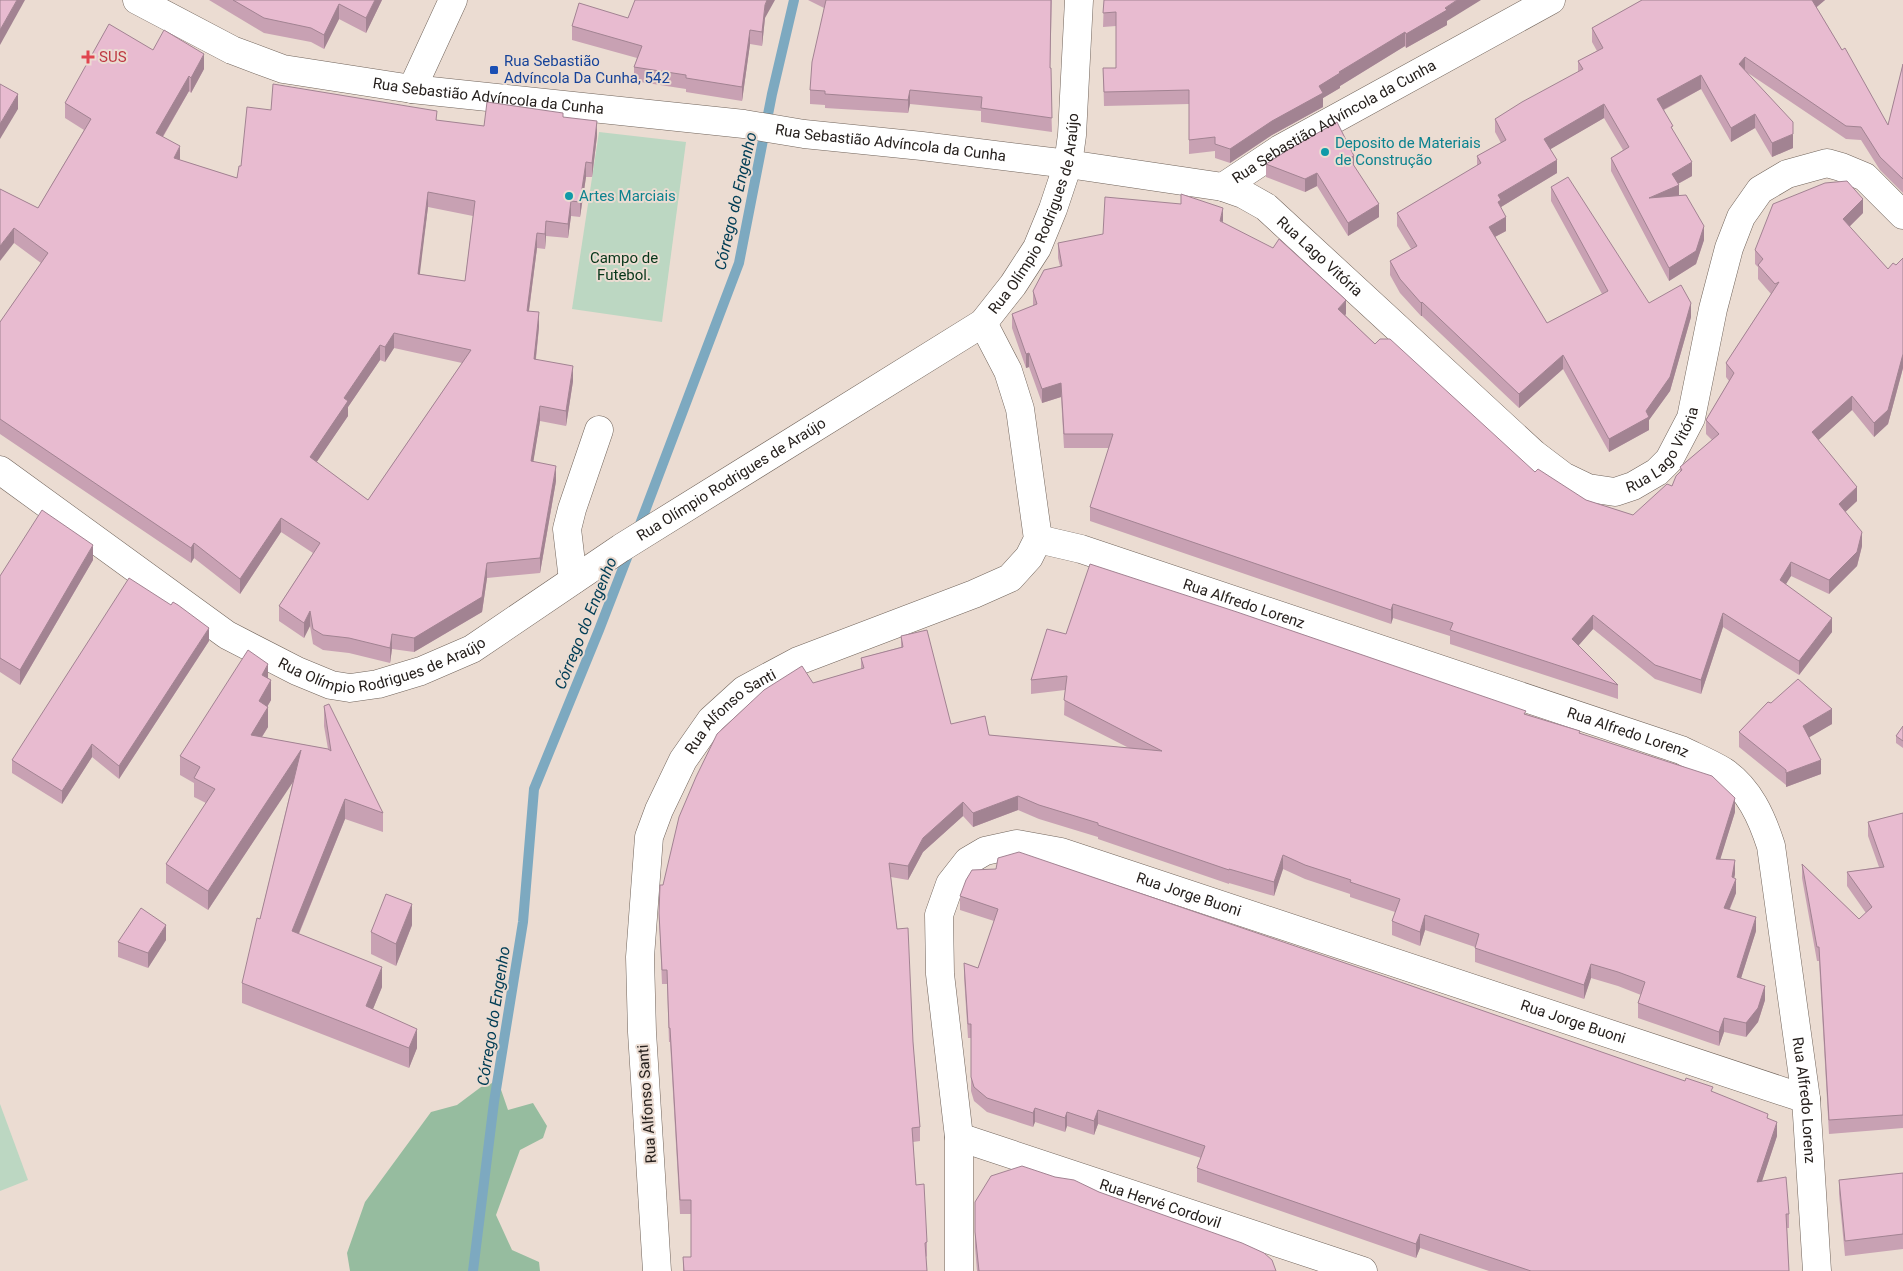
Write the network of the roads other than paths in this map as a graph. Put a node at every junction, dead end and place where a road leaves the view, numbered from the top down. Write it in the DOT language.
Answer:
graph roads {
  1 [pos="137,0"];
  2 [pos="453,0"];
  3 [pos="1079,0"];
  4 [pos="1551,0"];
  5 [pos="412,89"];
  6 [pos="1068,164"];
  7 [pos="1223,187"];
  8 [pos="1903,215"];
  9 [pos="984,323"];
  10 [pos="599,430"];
  11 [pos="0,470"];
  12 [pos="1038,539"];
  13 [pos="573,580"];
  14 [pos="1806,1099"];
  15 [pos="959,1137"];
  16 [pos="1310,1262"];
  17 [pos="657,1271"];
  18 [pos="959,1271"];
  19 [pos="1363,1271"];
  20 [pos="1817,1271"];
  1 -- 5 [label="street, Rua Sebastião Advíncola da Cunha"];
  2 -- 5 [label="street"];
  3 -- 6 [label="street, Rua Olímpio Rodrigues de Araújo"];
  4 -- 7 [label="street, Rua Sebastião Advíncola da Cunha"];
  5 -- 6 [label="street, Rua Sebastião Advíncola da Cunha"];
  6 -- 7 [label="street, Rua Sebastião Advíncola da Cunha"];
  6 -- 9 [label="street, Rua Olímpio Rodrigues de Araújo"];
  7 -- 8 [label="street, Rua Lago Vitória"];
  9 -- 12 [label="street"];
  9 -- 13 [label="street, Rua Olímpio Rodrigues de Araújo"];
  10 -- 13 [label="street"];
  11 -- 13 [label="street, Rua Olímpio Rodrigues de Araújo"];
  12 -- 14 [label="street, Rua Alfredo Lorenz"];
  12 -- 17 [label="street, Rua Alfonso Santi"];
  14 -- 15 [label="street, Rua Jorge Buoni"];
  14 -- 20 [label="street, Rua Alfredo Lorenz"];
  15 -- 16 [label="street, Rua Hervé Cordovil"];
  15 -- 18 [label="street, Rua Jorge Buoni"];
  16 -- 19 [label="street, Rua Hervé Cordovil"];
}
